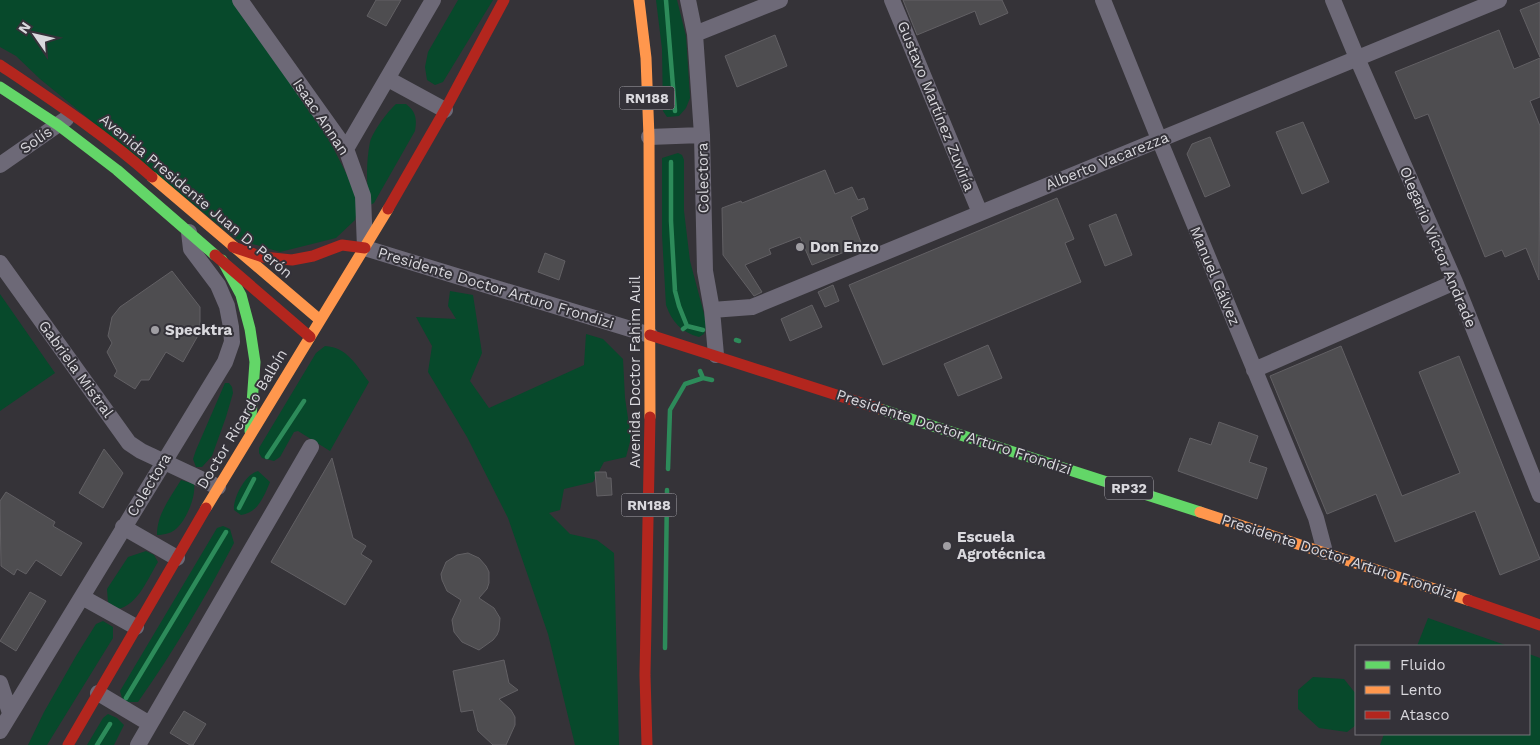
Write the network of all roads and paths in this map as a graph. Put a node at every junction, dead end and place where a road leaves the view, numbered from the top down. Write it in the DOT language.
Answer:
graph roads {
  1 [pos="433,0"];
  2 [pos="504,0"];
  3 [pos="515,0"];
  4 [pos="627,0"];
  5 [pos="639,0"];
  6 [pos="688,0"];
  7 [pos="780,0"];
  8 [pos="892,0"];
  9 [pos="1103,0"];
  10 [pos="1333,0"];
  11 [pos="1499,0"];
  12 [pos="243,1"];
  13 [pos="644,31"];
  14 [pos="695,34"];
  15 [pos="1356,58"];
  16 [pos="0,65"];
  17 [pos="388,78"];
  18 [pos="0,87"];
  19 [pos="445,110"];
  20 [pos="72,114"];
  21 [pos="58,125"];
  22 [pos="702,135"];
  23 [pos="649,137"];
  24 [pos="1159,139"];
  25 [pos="346,149"];
  26 [pos="0,166"];
  27 [pos="980,213"];
  28 [pos="189,232"];
  29 [pos="233,247"];
  30 [pos="365,248"];
  31 [pos="222,260"];
  32 [pos="0,263"];
  33 [pos="1455,282"];
  34 [pos="712,310"];
  35 [pos="320,320"];
  36 [pos="650,335"];
  37 [pos="310,337"];
  38 [pos="716,355"];
  39 [pos="1254,370"];
  40 [pos="250,433"];
  41 [pos="311,447"];
  42 [pos="163,461"];
  43 [pos="218,487"];
  44 [pos="1540,495"];
  45 [pos="123,527"];
  46 [pos="1325,552"];
  47 [pos="177,558"];
  48 [pos="82,597"];
  49 [pos="1540,625"];
  50 [pos="136,628"];
  51 [pos="0,683"];
  52 [pos="98,693"];
  53 [pos="10,713"];
  54 [pos="150,724"];
  55 [pos="0,731"];
  56 [pos="68,745"];
  57 [pos="138,745"];
  58 [pos="647,745"];
  1 -- 17 [label="street"];
  2 -- 19 [label="main road, Doctor Ricardo Balbín"];
  3 -- 19 [label="main road, Doctor Ricardo Balbín"];
  4 -- 13 [label="main road"];
  5 -- 13 [label="main road, Avenida Doctor Fahim Auil / RN188"];
  6 -- 14 [label="street, Colectora"];
  7 -- 14 [label="street"];
  8 -- 27 [label="street, Gustavo Martínez Zuviría"];
  9 -- 24 [label="street, Manuel Gálvez"];
  10 -- 15 [label="street, Olegario Víctor Andrade"];
  11 -- 15 [label="street, Alberto Vacarezza"];
  12 -- 25 [label="street, Isaac Annan"];
  13 -- 23 [label="main road, Avenida Doctor Fahim Auil / RN188"];
  14 -- 22 [label="street, Colectora"];
  15 -- 24 [label="street, Alberto Vacarezza"];
  15 -- 33 [label="street, Olegario Víctor Andrade"];
  16 -- 20 [label="main road, Avenida Presidente Juan D. Perón"];
  17 -- 19 [label="street"];
  17 -- 25 [label="street"];
  18 -- 21 [label="main road, Avenida Presidente Juan D. Perón"];
  19 -- 30 [label="main road, Doctor Ricardo Balbín"];
  20 -- 21 [label="street, Solís"];
  20 -- 29 [label="main road, Avenida Presidente Juan D. Perón"];
  21 -- 26 [label="street, Solís"];
  21 -- 28 [label="main road, Avenida Presidente Juan D. Perón"];
  22 -- 23 [label="street"];
  22 -- 34 [label="street, Colectora"];
  23 -- 36 [label="main road, Avenida Doctor Fahim Auil / RN188"];
  24 -- 27 [label="street, Alberto Vacarezza"];
  24 -- 39 [label="street, Manuel Gálvez"];
  25 -- 30 [label="street, Isaac Annan"];
  27 -- 34 [label="street, Alberto Vacarezza"];
  28 -- 31 [label="main road, Avenida Presidente Juan D. Perón"];
  28 -- 42 [label="street, Colectora"];
  29 -- 30 [label="main road"];
  29 -- 35 [label="main road, Avenida Presidente Juan D. Perón"];
  30 -- 35 [label="main road, Doctor Ricardo Balbín"];
  30 -- 36 [label="street, Presidente Doctor Arturo Frondizi"];
  31 -- 37 [label="main road, Avenida Presidente Juan D. Perón"];
  31 -- 40 [label="main road"];
  32 -- 42 [label="street, Gabriela Mistral"];
  33 -- 39 [label="street"];
  33 -- 44 [label="street, Olegario Víctor Andrade"];
  34 -- 38 [label="street, Colectora"];
  35 -- 37 [label="main road, Doctor Ricardo Balbín"];
  36 -- 38 [label="main road, Presidente Doctor Arturo Frondizi / RP32"];
  36 -- 58 [label="main road, Avenida Doctor Fahim Auil / RN188"];
  37 -- 40 [label="main road, Doctor Ricardo Balbín"];
  38 -- 46 [label="main road, Presidente Doctor Arturo Frondizi / RP32"];
  39 -- 46 [label="street, Manuel Gálvez"];
  40 -- 43 [label="main road, Doctor Ricardo Balbín"];
  41 -- 54 [label="street"];
  42 -- 43 [label="street, Gabriela Mistral"];
  42 -- 45 [label="street, Colectora"];
  43 -- 47 [label="main road, Doctor Ricardo Balbín"];
  45 -- 47 [label="street"];
  45 -- 48 [label="street, Colectora"];
  46 -- 49 [label="main road, Presidente Doctor Arturo Frondizi / RP32"];
  47 -- 50 [label="main road, Doctor Ricardo Balbín"];
  48 -- 50 [label="street"];
  48 -- 53 [label="street, Colectora"];
  50 -- 52 [label="main road, Doctor Ricardo Balbín"];
  51 -- 53 [label="street"];
  52 -- 54 [label="street"];
  52 -- 56 [label="main road, Doctor Ricardo Balbín"];
  53 -- 55 [label="street, Colectora"];
  54 -- 57 [label="street"];
}
